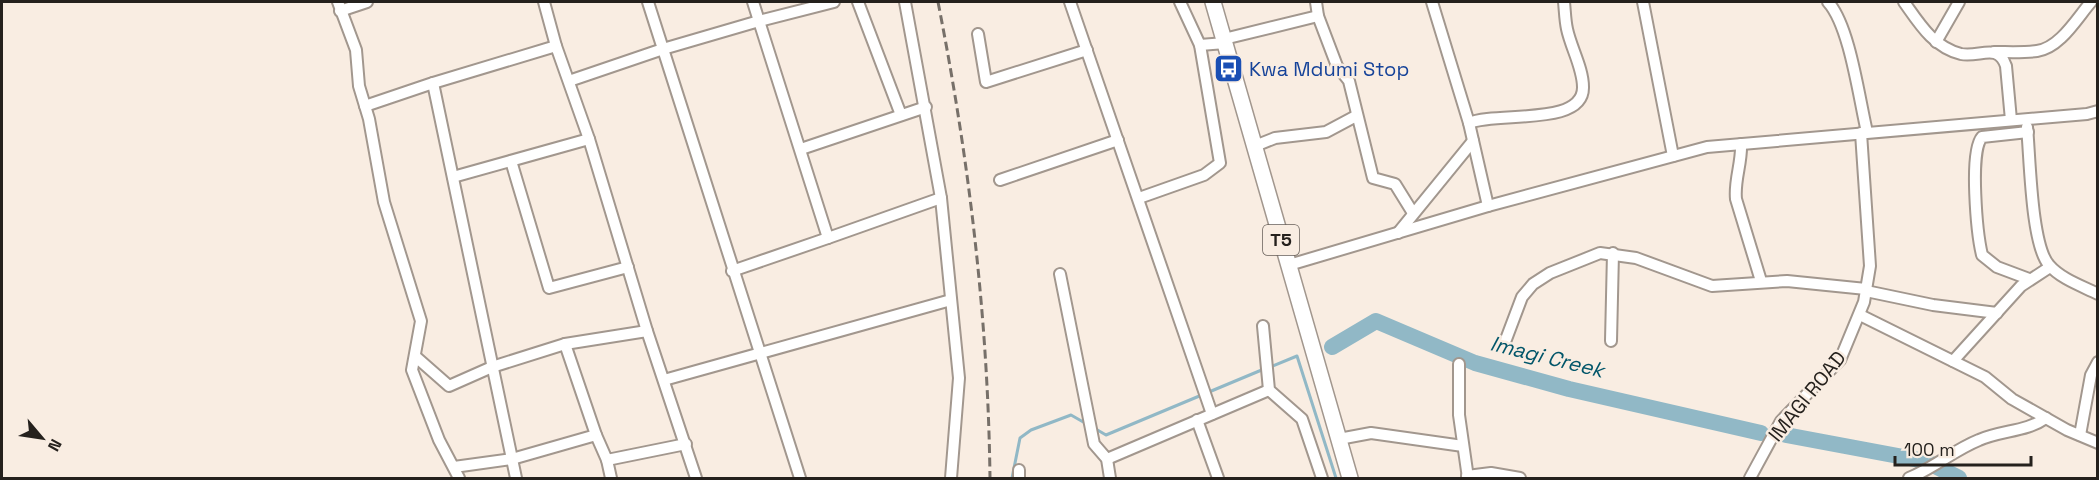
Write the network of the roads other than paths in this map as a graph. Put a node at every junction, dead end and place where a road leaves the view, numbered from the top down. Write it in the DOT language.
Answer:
graph roads {
  1 [pos="367,2"];
  2 [pos="544,2"];
  3 [pos="648,2"];
  4 [pos="753,2"];
  5 [pos="834,2"];
  6 [pos="858,2"];
  7 [pos="905,2"];
  8 [pos="1070,2"];
  9 [pos="1180,2"];
  10 [pos="1213,2"];
  11 [pos="1316,2"];
  12 [pos="1432,2"];
  13 [pos="1564,2"];
  14 [pos="1642,2"];
  15 [pos="1904,2"];
  16 [pos="1959,2"];
  17 [pos="2091,2"];
  18 [pos="1832,3"];
  19 [pos="339,6"];
  20 [pos="1318,16"];
  21 [pos="759,21"];
  22 [pos="978,33"];
  23 [pos="1224,41"];
  24 [pos="1936,42"];
  25 [pos="1200,45"];
  26 [pos="556,46"];
  27 [pos="663,49"];
  28 [pos="1087,50"];
  29 [pos="1994,52"];
  30 [pos="569,81"];
  31 [pos="433,83"];
  32 [pos="365,106"];
  33 [pos="926,107"];
  34 [pos="2097,111"];
  35 [pos="901,115"];
  36 [pos="1356,116"];
  37 [pos="2026,118"];
  38 [pos="2011,120"];
  39 [pos="1469,123"];
  40 [pos="1864,132"];
  41 [pos="2028,132"];
  42 [pos="589,139"];
  43 [pos="1119,141"];
  44 [pos="1473,141"];
  45 [pos="1741,144"];
  46 [pos="1255,147"];
  47 [pos="801,149"];
  48 [pos="1673,156"];
  49 [pos="511,161"];
  50 [pos="453,177"];
  51 [pos="1000,180"];
  52 [pos="941,198"];
  53 [pos="1139,198"];
  54 [pos="1488,206"];
  55 [pos="1413,213"];
  56 [pos="1398,233"];
  57 [pos="828,238"];
  58 [pos="1613,253"];
  59 [pos="1289,265"];
  60 [pos="628,267"];
  61 [pos="2050,267"];
  62 [pos="732,271"];
  63 [pos="1060,274"];
  64 [pos="2029,279"];
  65 [pos="1761,281"];
  66 [pos="1866,290"];
  67 [pos="2097,294"];
  68 [pos="951,300"];
  69 [pos="1997,313"];
  70 [pos="1860,315"];
  71 [pos="1263,326"];
  72 [pos="647,331"];
  73 [pos="1611,341"];
  74 [pos="1505,342"];
  75 [pos="566,345"];
  76 [pos="759,352"];
  77 [pos="416,357"];
  78 [pos="1953,361"];
  79 [pos="2097,362"];
  80 [pos="1459,364"];
  81 [pos="492,367"];
  82 [pos="664,380"];
  83 [pos="1269,390"];
  84 [pos="1212,414"];
  85 [pos="2046,418"];
  86 [pos="1197,420"];
  87 [pos="596,435"];
  88 [pos="2080,435"];
  89 [pos="1339,439"];
  90 [pos="2097,443"];
  91 [pos="686,444"];
  92 [pos="1463,446"];
  93 [pos="512,459"];
  94 [pos="1107,459"];
  95 [pos="607,460"];
  96 [pos="454,467"];
  97 [pos="1468,477"];
  98 [pos="459,478"];
  99 [pos="516,478"];
  100 [pos="610,478"];
  101 [pos="696,478"];
  102 [pos="800,478"];
  103 [pos="951,478"];
  104 [pos="1110,478"];
  105 [pos="1218,478"];
  106 [pos="1322,478"];
  107 [pos="1350,478"];
  108 [pos="1520,478"];
  109 [pos="1750,478"];
  110 [pos="1909,478"];
  1 -- 19 [label="street"];
  2 -- 26 [label="street"];
  3 -- 27 [label="street"];
  4 -- 21 [label="street"];
  5 -- 21 [label="street"];
  6 -- 35 [label="street"];
  7 -- 33 [label="street"];
  8 -- 28 [label="street"];
  9 -- 25 [label="street"];
  10 -- 23 [label="highway, T5"];
  11 -- 20 [label="street"];
  12 -- 39 [label="street"];
  13 -- 39 [label="street"];
  14 -- 48 [label="street"];
  15 -- 24 [label="street"];
  16 -- 24 [label="street"];
  17 -- 29 [label="street"];
  18 -- 40 [label="street, IMAGI ROAD"];
  19 -- 32 [label="street"];
  20 -- 23 [label="street"];
  20 -- 36 [label="street"];
  21 -- 27 [label="street"];
  21 -- 47 [label="street"];
  22 -- 28 [label="street"];
  23 -- 25 [label="street"];
  23 -- 46 [label="highway, T5"];
  24 -- 29 [label="street"];
  25 -- 53 [label="street"];
  26 -- 30 [label="street"];
  26 -- 31 [label="street"];
  27 -- 30 [label="street"];
  27 -- 62 [label="street"];
  28 -- 43 [label="street"];
  29 -- 38 [label="street"];
  30 -- 42 [label="street"];
  31 -- 32 [label="street"];
  31 -- 50 [label="street"];
  32 -- 77 [label="street"];
  33 -- 35 [label="street"];
  33 -- 52 [label="street"];
  34 -- 37 [label="street"];
  35 -- 47 [label="street"];
  36 -- 46 [label="street"];
  36 -- 55 [label="street"];
  37 -- 38 [label="street"];
  37 -- 41 [label="street"];
  38 -- 40 [label="street"];
  39 -- 44 [label="street"];
  40 -- 45 [label="street"];
  40 -- 66 [label="street, IMAGI ROAD"];
  41 -- 61 [label="street"];
  41 -- 64 [label="street"];
  42 -- 49 [label="street"];
  42 -- 60 [label="street"];
  43 -- 51 [label="street"];
  43 -- 53 [label="street"];
  44 -- 54 [label="street"];
  44 -- 55 [label="street"];
  45 -- 48 [label="street"];
  45 -- 65 [label="street"];
  46 -- 59 [label="highway, T5"];
  47 -- 57 [label="street"];
  48 -- 54 [label="street"];
  49 -- 50 [label="street"];
  49 -- 60 [label="street"];
  50 -- 81 [label="street"];
  52 -- 57 [label="street"];
  52 -- 68 [label="street"];
  53 -- 84 [label="street"];
  54 -- 56 [label="street"];
  55 -- 56 [label="street"];
  56 -- 59 [label="street"];
  57 -- 62 [label="street"];
  58 -- 65 [label="street"];
  58 -- 73 [label="street"];
  58 -- 74 [label="street"];
  59 -- 89 [label="highway, T5"];
  60 -- 72 [label="street"];
  61 -- 64 [label="street"];
  61 -- 67 [label="street"];
  62 -- 76 [label="street"];
  63 -- 94 [label="street"];
  64 -- 69 [label="street"];
  65 -- 66 [label="street"];
  66 -- 69 [label="street"];
  66 -- 70 [label="street, IMAGI ROAD"];
  68 -- 76 [label="street"];
  68 -- 103 [label="street"];
  69 -- 78 [label="street"];
  70 -- 78 [label="street"];
  70 -- 109 [label="street, IMAGI ROAD"];
  71 -- 83 [label="street"];
  72 -- 75 [label="street"];
  72 -- 82 [label="street"];
  75 -- 81 [label="street"];
  75 -- 87 [label="street"];
  76 -- 82 [label="street"];
  76 -- 102 [label="street"];
  77 -- 81 [label="street"];
  77 -- 96 [label="street"];
  78 -- 85 [label="street"];
  79 -- 88 [label="street"];
  80 -- 92 [label="street"];
  81 -- 93 [label="street"];
  82 -- 91 [label="street"];
  83 -- 84 [label="street"];
  83 -- 106 [label="street"];
  84 -- 86 [label="street"];
  85 -- 88 [label="street"];
  85 -- 110 [label="street"];
  86 -- 94 [label="street"];
  86 -- 105 [label="street"];
  87 -- 93 [label="street"];
  87 -- 95 [label="street"];
  88 -- 90 [label="street"];
  89 -- 92 [label="street"];
  89 -- 107 [label="highway, T5"];
  91 -- 95 [label="street"];
  91 -- 101 [label="street"];
  92 -- 97 [label="street"];
  93 -- 96 [label="street"];
  93 -- 99 [label="street"];
  94 -- 104 [label="street"];
  95 -- 100 [label="street"];
  96 -- 98 [label="street"];
  97 -- 108 [label="street"];
}
